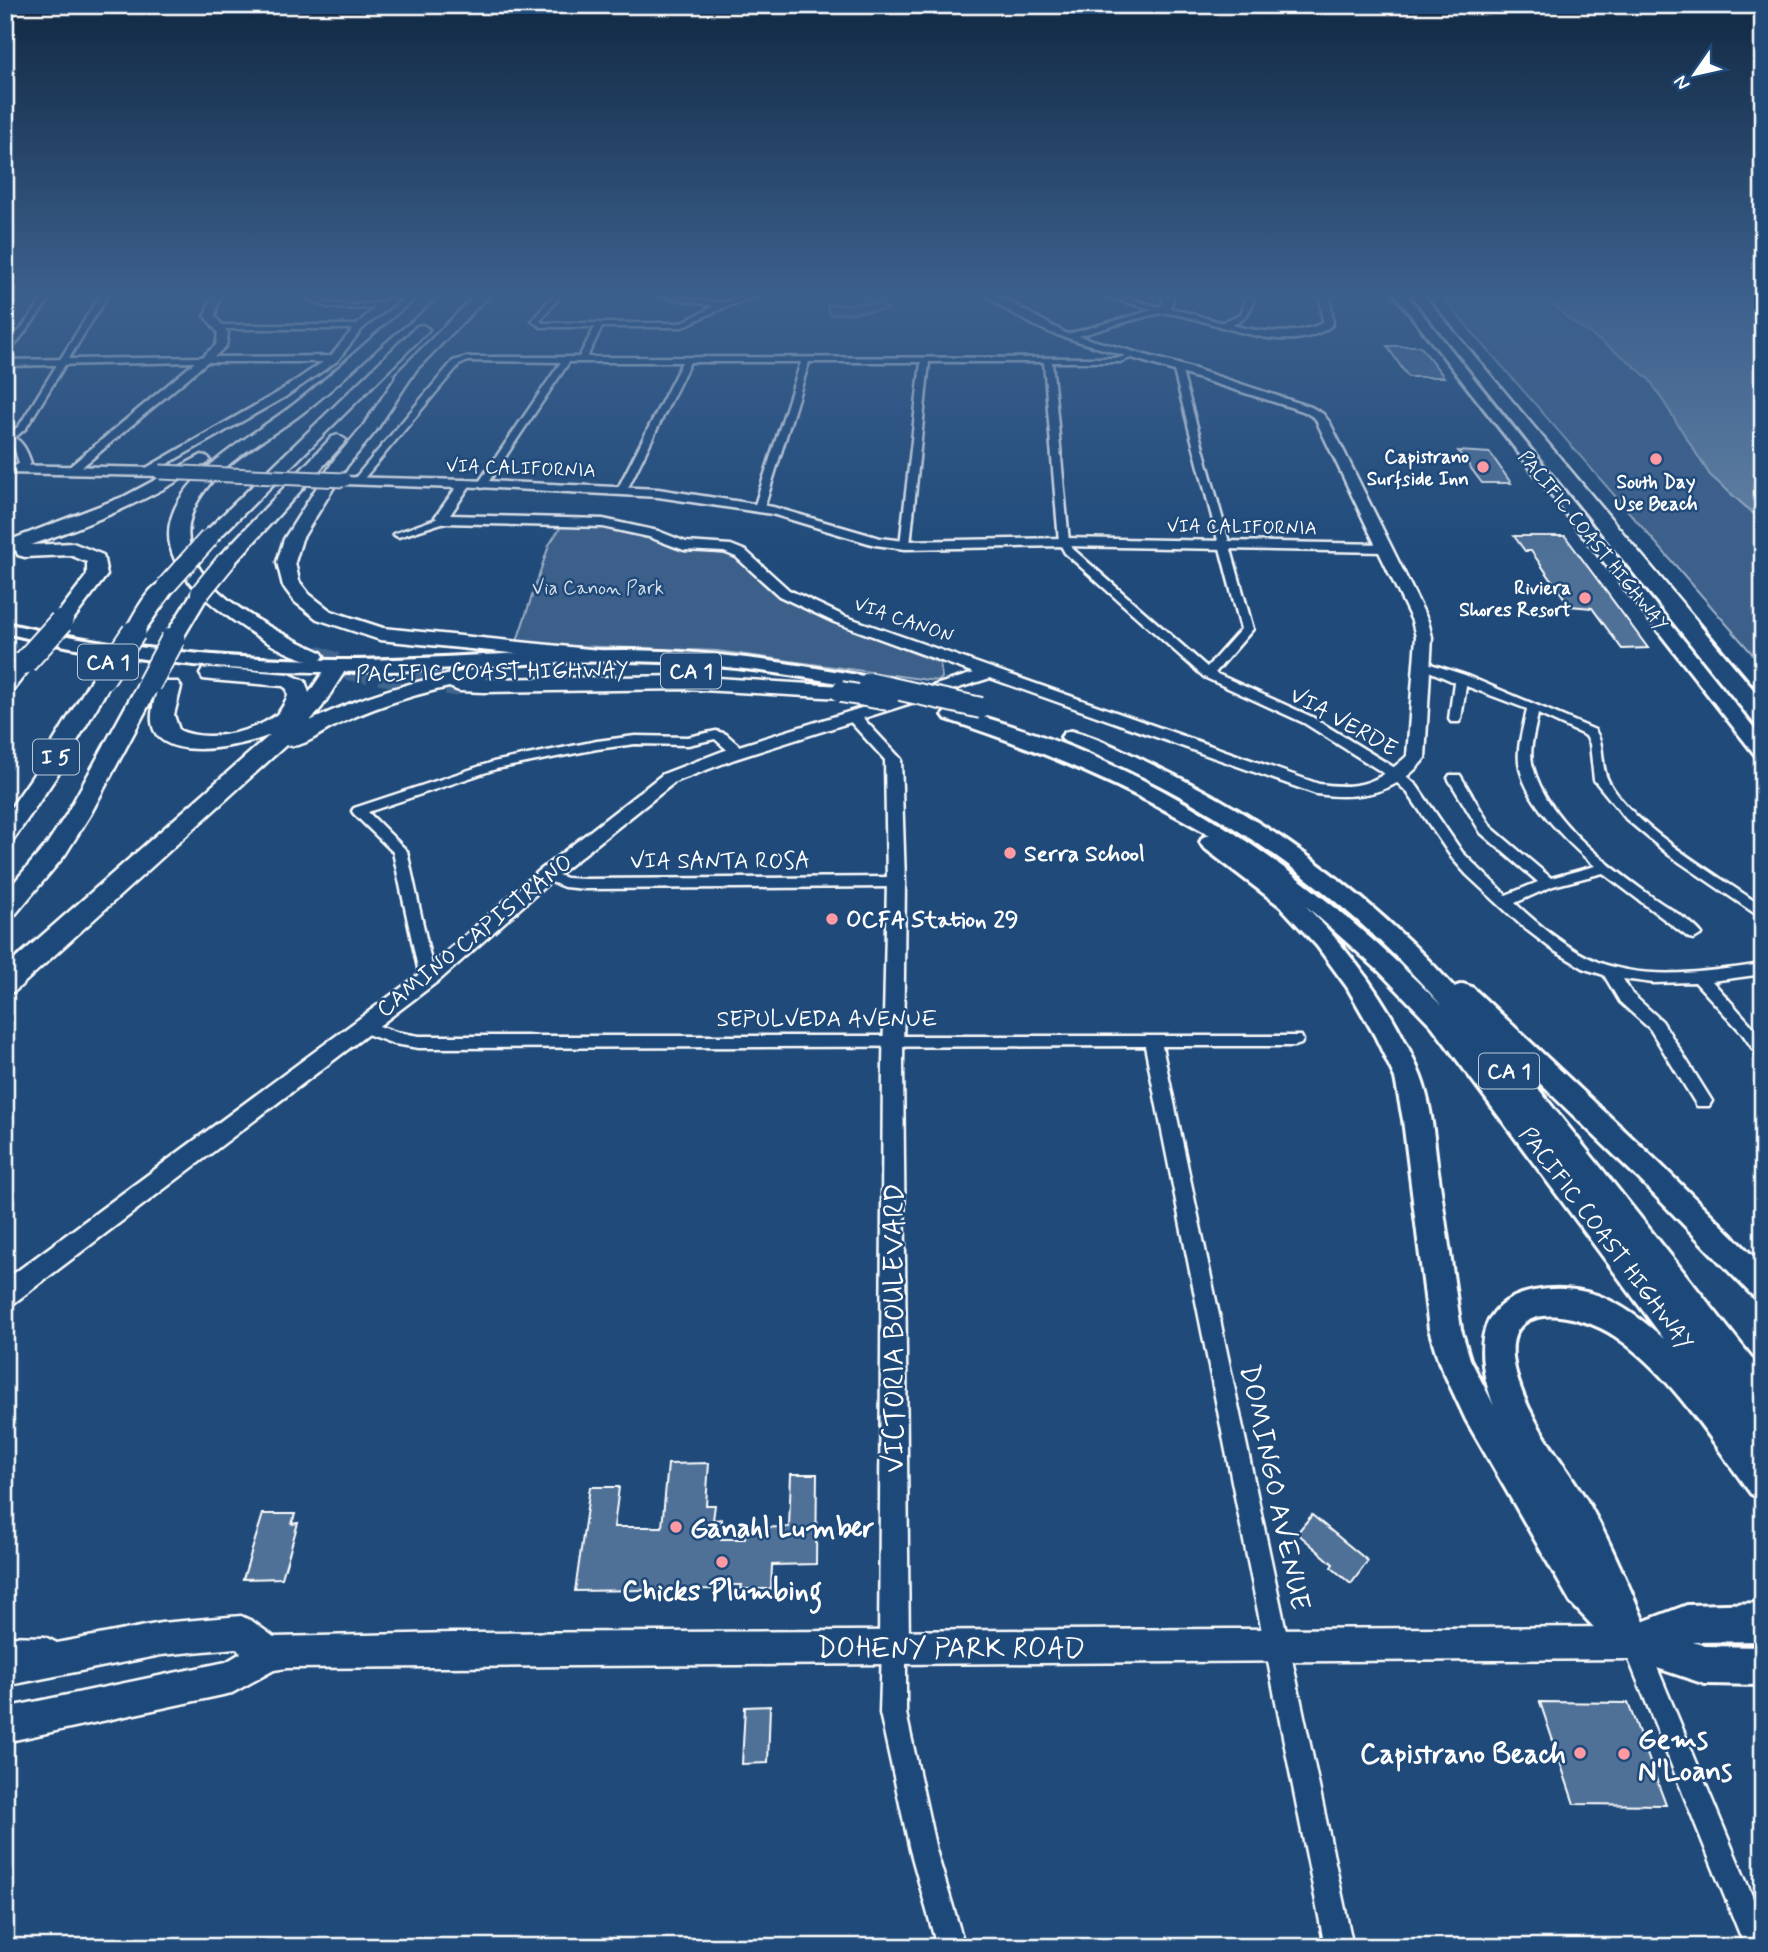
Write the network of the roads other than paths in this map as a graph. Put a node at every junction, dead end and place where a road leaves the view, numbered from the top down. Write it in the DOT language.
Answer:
graph roads {
  1 [pos="48,386"];
  2 [pos="175,386"];
  3 [pos="294,386"];
  4 [pos="314,386"];
  5 [pos="324,386"];
  6 [pos="363,386"];
  7 [pos="392,386"];
  8 [pos="398,386"];
  9 [pos="438,386"];
  10 [pos="549,386"];
  11 [pos="674,386"];
  12 [pos="797,386"];
  13 [pos="922,386"];
  14 [pos="1050,386"];
  15 [pos="1182,386"];
  16 [pos="1236,386"];
  17 [pos="1473,386"];
  18 [pos="7,438"];
  19 [pos="21,468"];
  20 [pos="5,469"];
  21 [pos="72,470"];
  22 [pos="154,471"];
  23 [pos="358,480"];
  24 [pos="466,484"];
  25 [pos="482,485"];
  26 [pos="622,490"];
  27 [pos="759,508"];
  28 [pos="444,519"];
  29 [pos="398,534"];
  30 [pos="1065,544"];
  31 [pos="905,545"];
  32 [pos="1223,546"];
  33 [pos="5,548"];
  34 [pos="1384,548"];
  35 [pos="5,556"];
  36 [pos="5,628"];
  37 [pos="5,642"];
  38 [pos="932,652"];
  39 [pos="314,656"];
  40 [pos="598,656"];
  41 [pos="1421,665"];
  42 [pos="540,667"];
  43 [pos="335,670"];
  44 [pos="993,672"];
  45 [pos="211,674"];
  46 [pos="1208,674"];
  47 [pos="1461,678"];
  48 [pos="5,685"];
  49 [pos="160,685"];
  50 [pos="459,685"];
  51 [pos="953,685"];
  52 [pos="1035,687"];
  53 [pos="841,692"];
  54 [pos="1533,707"];
  55 [pos="854,717"];
  56 [pos="1455,719"];
  57 [pos="738,752"];
  58 [pos="1763,752"];
  59 [pos="254,763"];
  60 [pos="1398,776"];
  61 [pos="1455,778"];
  62 [pos="1133,782"];
  63 [pos="1203,796"];
  64 [pos="362,810"];
  65 [pos="5,834"];
  66 [pos="1604,868"];
  67 [pos="546,875"];
  68 [pos="896,882"];
  69 [pos="1548,883"];
  70 [pos="1506,901"];
  71 [pos="5,910"];
  72 [pos="1763,914"];
  73 [pos="1694,934"];
  74 [pos="1763,969"];
  75 [pos="1610,972"];
  76 [pos="435,973"];
  77 [pos="1698,975"];
  78 [pos="5,984"];
  79 [pos="362,1026"];
  80 [pos="1295,1040"];
  81 [pos="894,1041"];
  82 [pos="1152,1041"];
  83 [pos="1763,1051"];
  84 [pos="1703,1101"];
  85 [pos="1763,1286"];
  86 [pos="5,1295"];
  87 [pos="1763,1398"];
  88 [pos="1763,1444"];
  89 [pos="1763,1482"];
  90 [pos="1763,1622"];
  91 [pos="1634,1643"];
  92 [pos="1276,1645"];
  93 [pos="894,1647"];
  94 [pos="269,1654"];
  95 [pos="9,1663"];
  96 [pos="1763,1666"];
  97 [pos="8,1724"];
  98 [pos="951,1947"];
  99 [pos="1339,1947"];
  100 [pos="1759,1947"];
  1 -- 18 [label="street"];
  2 -- 21 [label="street"];
  3 -- 22 [label="street"];
  4 -- 33 [label="highway"];
  5 -- 39 [label="highway"];
  6 -- 65 [label="highway, I 5, bridge"];
  7 -- 49 [label="highway, bridge"];
  8 -- 40 [label="highway"];
  9 -- 23 [label="street"];
  10 -- 25 [label="street"];
  11 -- 26 [label="street"];
  12 -- 27 [label="street"];
  13 -- 31 [label="street"];
  14 -- 30 [label="street"];
  15 -- 32 [label="street"];
  16 -- 34 [label="main road"];
  17 -- 58 [label="main road, PACIFIC COAST HIGHWAY"];
  18 -- 19 [label="street"];
  19 -- 20 [label="main road, VIA CALIFORNIA"];
  19 -- 21 [label="main road, VIA CALIFORNIA"];
  21 -- 22 [label="main road, VIA CALIFORNIA"];
  22 -- 23 [label="main road, VIA CALIFORNIA, bridge"];
  23 -- 24 [label="main road, VIA CALIFORNIA"];
  24 -- 25 [label="street, VIA CALIFORNIA"];
  24 -- 28 [label="main road"];
  25 -- 26 [label="street, VIA CALIFORNIA"];
  26 -- 27 [label="street, VIA CALIFORNIA"];
  27 -- 31 [label="street, VIA CALIFORNIA"];
  28 -- 29 [label="street, VIA CANON"];
  28 -- 38 [label="main road, VIA CANON"];
  30 -- 31 [label="street, VIA CALIFORNIA"];
  30 -- 32 [label="street, VIA CALIFORNIA"];
  30 -- 46 [label="street, VIA VERDE"];
  32 -- 34 [label="street, VIA CALIFORNIA"];
  32 -- 46 [label="street"];
  34 -- 41 [label="main road"];
  35 -- 48 [label="highway, bridge"];
  36 -- 43 [label="main road, PACIFIC COAST HIGHWAY / CA 1"];
  37 -- 45 [label="main road, PACIFIC COAST HIGHWAY / CA 1"];
  38 -- 44 [label="main road, VIA CANON"];
  38 -- 51 [label="main road"];
  40 -- 43 [label="main road, PACIFIC COAST HIGHWAY / CA 1"];
  40 -- 63 [label="main road, PACIFIC COAST HIGHWAY / CA 1, bridge"];
  41 -- 47 [label="street"];
  41 -- 60 [label="main road"];
  42 -- 43 [label="main road, PACIFIC COAST HIGHWAY / CA 1"];
  42 -- 53 [label="main road, PACIFIC COAST HIGHWAY / CA 1"];
  42 -- 59 [label="highway"];
  43 -- 45 [label="main road, PACIFIC COAST HIGHWAY / CA 1"];
  43 -- 59 [label="highway"];
  44 -- 51 [label="main road, CAMINO CAPISTRANO"];
  44 -- 52 [label="main road, VIA CANON"];
  45 -- 49 [label="highway"];
  46 -- 60 [label="street, VIA VERDE"];
  47 -- 54 [label="street"];
  47 -- 56 [label="street"];
  49 -- 71 [label="highway, I 5"];
  50 -- 53 [label="highway"];
  51 -- 52 [label="main road"];
  51 -- 55 [label="main road, CAMINO CAPISTRANO"];
  52 -- 60 [label="main road, VIA CANON"];
  53 -- 62 [label="main road, PACIFIC COAST HIGHWAY / CA 1, bridge"];
  54 -- 66 [label="street"];
  54 -- 72 [label="street"];
  55 -- 57 [label="main road, CAMINO CAPISTRANO"];
  55 -- 68 [label="street, VICTORIA BOULEVARD"];
  57 -- 64 [label="street"];
  57 -- 67 [label="main road, CAMINO CAPISTRANO"];
  59 -- 78 [label="highway"];
  60 -- 70 [label="street, VIA VERDE"];
  61 -- 69 [label="street"];
  62 -- 88 [label="main road, PACIFIC COAST HIGHWAY / CA 1"];
  62 -- 91 [label="main road"];
  63 -- 85 [label="main road"];
  63 -- 87 [label="main road, PACIFIC COAST HIGHWAY / CA 1"];
  64 -- 76 [label="street"];
  66 -- 69 [label="street"];
  66 -- 73 [label="street"];
  67 -- 68 [label="street, VIA SANTA ROSA"];
  67 -- 76 [label="main road, CAMINO CAPISTRANO"];
  68 -- 81 [label="street, VICTORIA BOULEVARD"];
  69 -- 70 [label="street"];
  70 -- 75 [label="street, VIA VERDE"];
  74 -- 77 [label="street, VIA VERDE"];
  75 -- 77 [label="street, VIA VERDE"];
  75 -- 84 [label="street"];
  76 -- 79 [label="main road, CAMINO CAPISTRANO"];
  77 -- 83 [label="street"];
  79 -- 81 [label="street, SEPULVEDA AVENUE"];
  79 -- 86 [label="main road, CAMINO CAPISTRANO"];
  80 -- 82 [label="street, SEPULVEDA AVENUE"];
  81 -- 82 [label="street, SEPULVEDA AVENUE"];
  81 -- 93 [label="street, VICTORIA BOULEVARD"];
  82 -- 92 [label="street, DOMINGO AVENUE"];
  89 -- 91 [label="main road"];
  90 -- 91 [label="main road, DOHENY PARK ROAD"];
  91 -- 92 [label="main road, DOHENY PARK ROAD"];
  91 -- 96 [label="main road, DOHENY PARK ROAD"];
  91 -- 100 [label="street"];
  92 -- 93 [label="main road, DOHENY PARK ROAD"];
  92 -- 99 [label="street, DOMINGO AVENUE"];
  93 -- 94 [label="main road, DOHENY PARK ROAD"];
  93 -- 98 [label="street, VICTORIA BOULEVARD"];
  94 -- 95 [label="main road"];
  94 -- 97 [label="main road, DOHENY PARK ROAD"];
}
